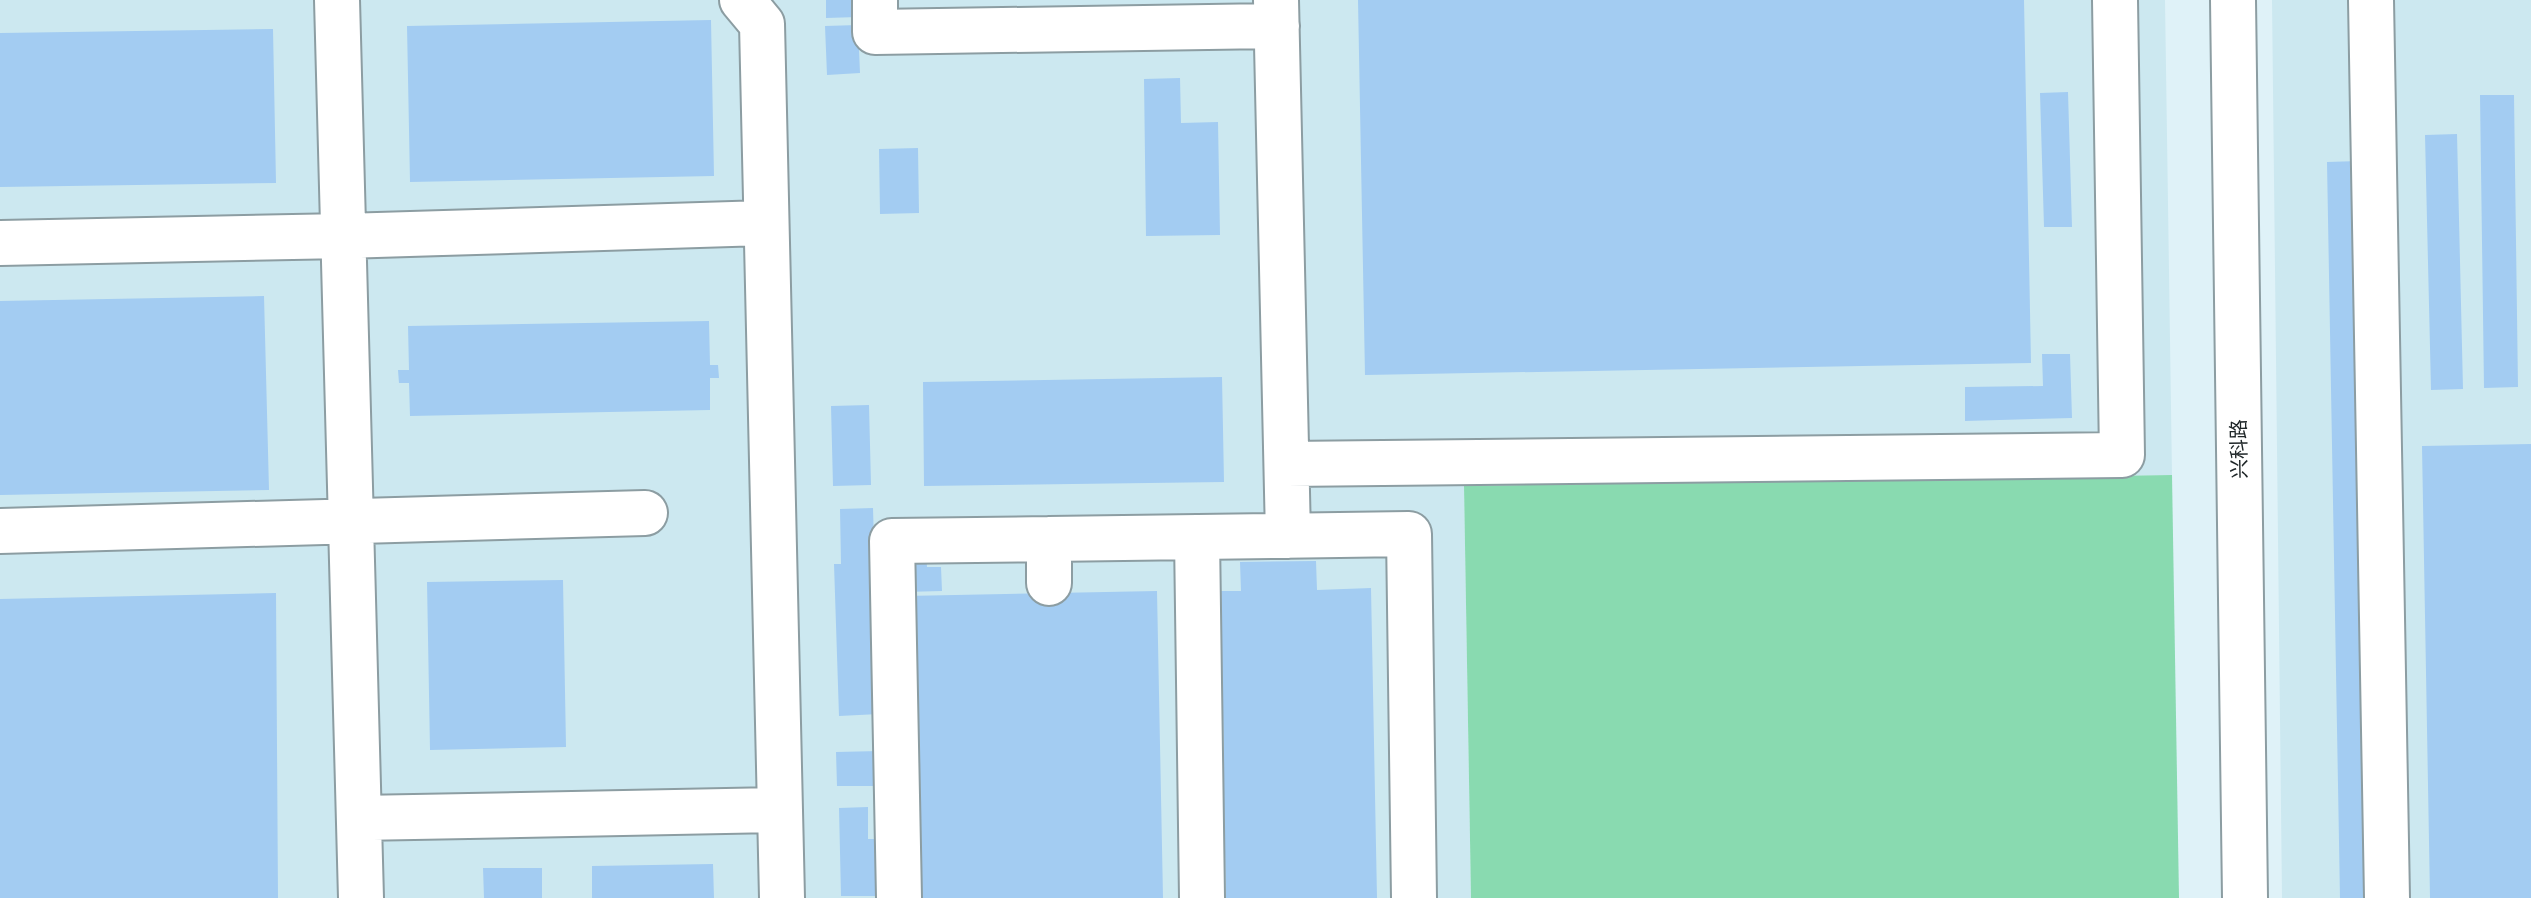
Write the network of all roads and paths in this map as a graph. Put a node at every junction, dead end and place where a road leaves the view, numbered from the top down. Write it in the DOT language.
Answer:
graph roads {
  1 [pos="337,0"];
  2 [pos="742,0"];
  3 [pos="875,0"];
  4 [pos="2115,0"];
  5 [pos="2233,0"];
  6 [pos="2371,0"];
  7 [pos="1276,13"];
  8 [pos="766,223"];
  9 [pos="344,236"];
  10 [pos="0,243"];
  11 [pos="1287,464"];
  12 [pos="645,513"];
  13 [pos="352,520"];
  14 [pos="0,531"];
  15 [pos="1288,536"];
  16 [pos="1197,537"];
  17 [pos="1049,539"];
  18 [pos="1049,583"];
  19 [pos="780,810"];
  20 [pos="359,818"];
  21 [pos="361,898"];
  22 [pos="782,898"];
  23 [pos="899,898"];
  24 [pos="1202,898"];
  25 [pos="1414,898"];
  26 [pos="2245,898"];
  27 [pos="2387,898"];
  1 -- 9 [label="street"];
  2 -- 8 [label="street"];
  3 -- 7 [label="street"];
  4 -- 11 [label="street"];
  5 -- 26 [label="street, 兴科路"];
  6 -- 27 [label="street"];
  7 -- 11 [label="street"];
  8 -- 9 [label="street"];
  8 -- 19 [label="street"];
  9 -- 10 [label="street"];
  9 -- 13 [label="street"];
  11 -- 15 [label="street"];
  12 -- 13 [label="street"];
  13 -- 14 [label="street"];
  13 -- 20 [label="street"];
  15 -- 16 [label="street"];
  15 -- 25 [label="street"];
  16 -- 17 [label="street"];
  16 -- 24 [label="street"];
  17 -- 18 [label="street"];
  17 -- 23 [label="street"];
  19 -- 20 [label="street"];
  19 -- 22 [label="street"];
  20 -- 21 [label="street"];
}
